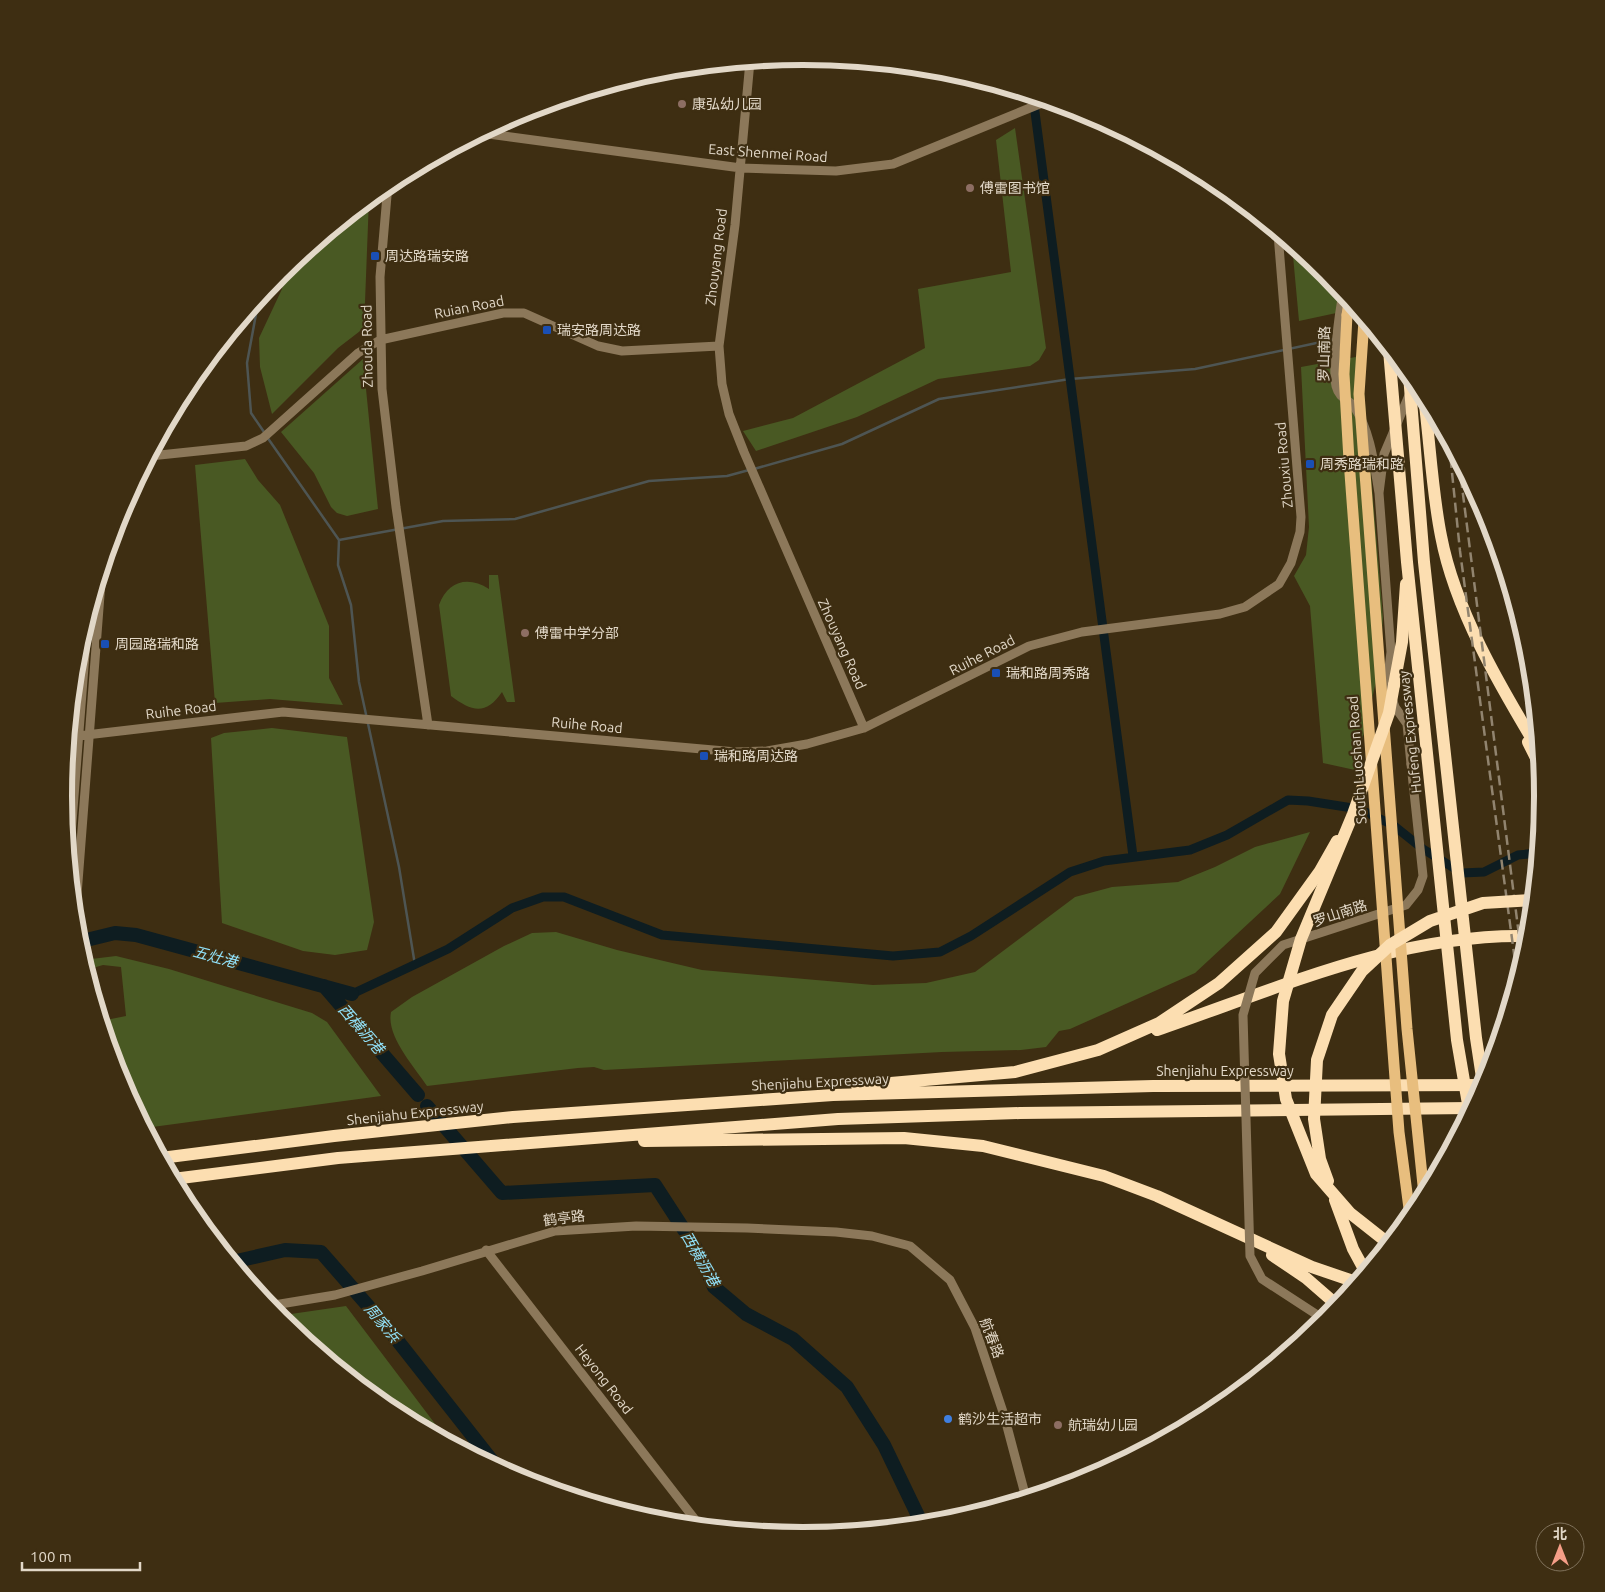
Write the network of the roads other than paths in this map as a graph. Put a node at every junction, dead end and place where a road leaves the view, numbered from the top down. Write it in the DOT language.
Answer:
graph roads {
  1 [pos="750,67"];
  2 [pos="1039,105"];
  3 [pos="492,134"];
  4 [pos="741,168"];
  5 [pos="387,194"];
  6 [pos="1279,241"];
  7 [pos="1341,303"];
  8 [pos="1348,310"];
  9 [pos="1364,328"];
  10 [pos="380,340"];
  11 [pos="719,346"];
  12 [pos="1390,362"];
  13 [pos="1410,390"];
  14 [pos="1411,392"];
  15 [pos="1426,416"];
  16 [pos="156,455"];
  17 [pos="1379,493"];
  18 [pos="1407,562"];
  19 [pos="100,592"];
  20 [pos="1123,627"];
  21 [pos="1490,669"];
  22 [pos="428,725"];
  23 [pos="864,728"];
  24 [pos="91,735"];
  25 [pos="74,737"];
  26 [pos="1531,737"];
  27 [pos="1532,751"];
  28 [pos="1352,814"];
  29 [pos="78,888"];
  30 [pos="1525,900"];
  31 [pos="1520,936"];
  32 [pos="1098,1050"];
  33 [pos="1481,1069"];
  34 [pos="1474,1085"];
  35 [pos="1468,1098"];
  36 [pos="1463,1109"];
  37 [pos="513,1117"];
  38 [pos="516,1142"];
  39 [pos="167,1157"];
  40 [pos="180,1178"];
  41 [pos="1423,1182"];
  42 [pos="1408,1204"];
  43 [pos="1212,1222"];
  44 [pos="872,1236"];
  45 [pos="1383,1239"];
  46 [pos="486,1250"];
  47 [pos="1362,1266"];
  48 [pos="1350,1280"];
  49 [pos="1331,1300"];
  50 [pos="278,1304"];
  51 [pos="1317,1315"];
  52 [pos="1024,1492"];
  53 [pos="694,1519"];
  1 -- 4 [label="street, Zhouyang Road"];
  2 -- 4 [label="street, East Shenmei Road"];
  3 -- 4 [label="street, East Shenmei Road"];
  4 -- 11 [label="street, Zhouyang Road"];
  5 -- 10 [label="street, Zhouda Road"];
  6 -- 20 [label="street, Zhouxiu Road"];
  7 -- 17 [label="street, 罗山南路"];
  8 -- 42 [label="main road, South Luoshan Road, bridge"];
  9 -- 41 [label="main road, bridge"];
  10 -- 11 [label="street, Ruian Road"];
  10 -- 16 [label="street, Ruian Road"];
  10 -- 22 [label="street, Zhouda Road"];
  11 -- 23 [label="street, Zhouyang Road"];
  12 -- 18 [label="highway, Hufeng Expressway, bridge"];
  13 -- 33 [label="highway, bridge"];
  14 -- 17 [label="street, 罗山南路"];
  15 -- 21 [label="highway"];
  17 -- 51 [label="street, 罗山南路, bridge"];
  18 -- 28 [label="highway, bridge"];
  18 -- 35 [label="highway, Hufeng Expressway, bridge"];
  19 -- 24 [label="street"];
  20 -- 23 [label="street, Ruihe Road"];
  21 -- 26 [label="highway"];
  21 -- 27 [label="highway"];
  22 -- 23 [label="street, Ruihe Road"];
  22 -- 24 [label="street, Ruihe Road"];
  24 -- 25 [label="street, Ruihe Road"];
  24 -- 29 [label="street"];
  28 -- 32 [label="highway, bridge"];
  28 -- 45 [label="highway, bridge"];
  30 -- 47 [label="highway, bridge"];
  31 -- 32 [label="highway"];
  32 -- 37 [label="highway"];
  34 -- 37 [label="highway, Shenjiahu Expressway"];
  36 -- 38 [label="highway"];
  37 -- 39 [label="highway, Shenjiahu Expressway"];
  38 -- 40 [label="highway"];
  38 -- 43 [label="highway"];
  43 -- 48 [label="highway"];
  43 -- 49 [label="highway"];
  44 -- 46 [label="street, 鹤亭路"];
  44 -- 52 [label="street, 航春路"];
  46 -- 50 [label="street, 鹤亭路"];
  46 -- 53 [label="street, Heyong Road"];
}
